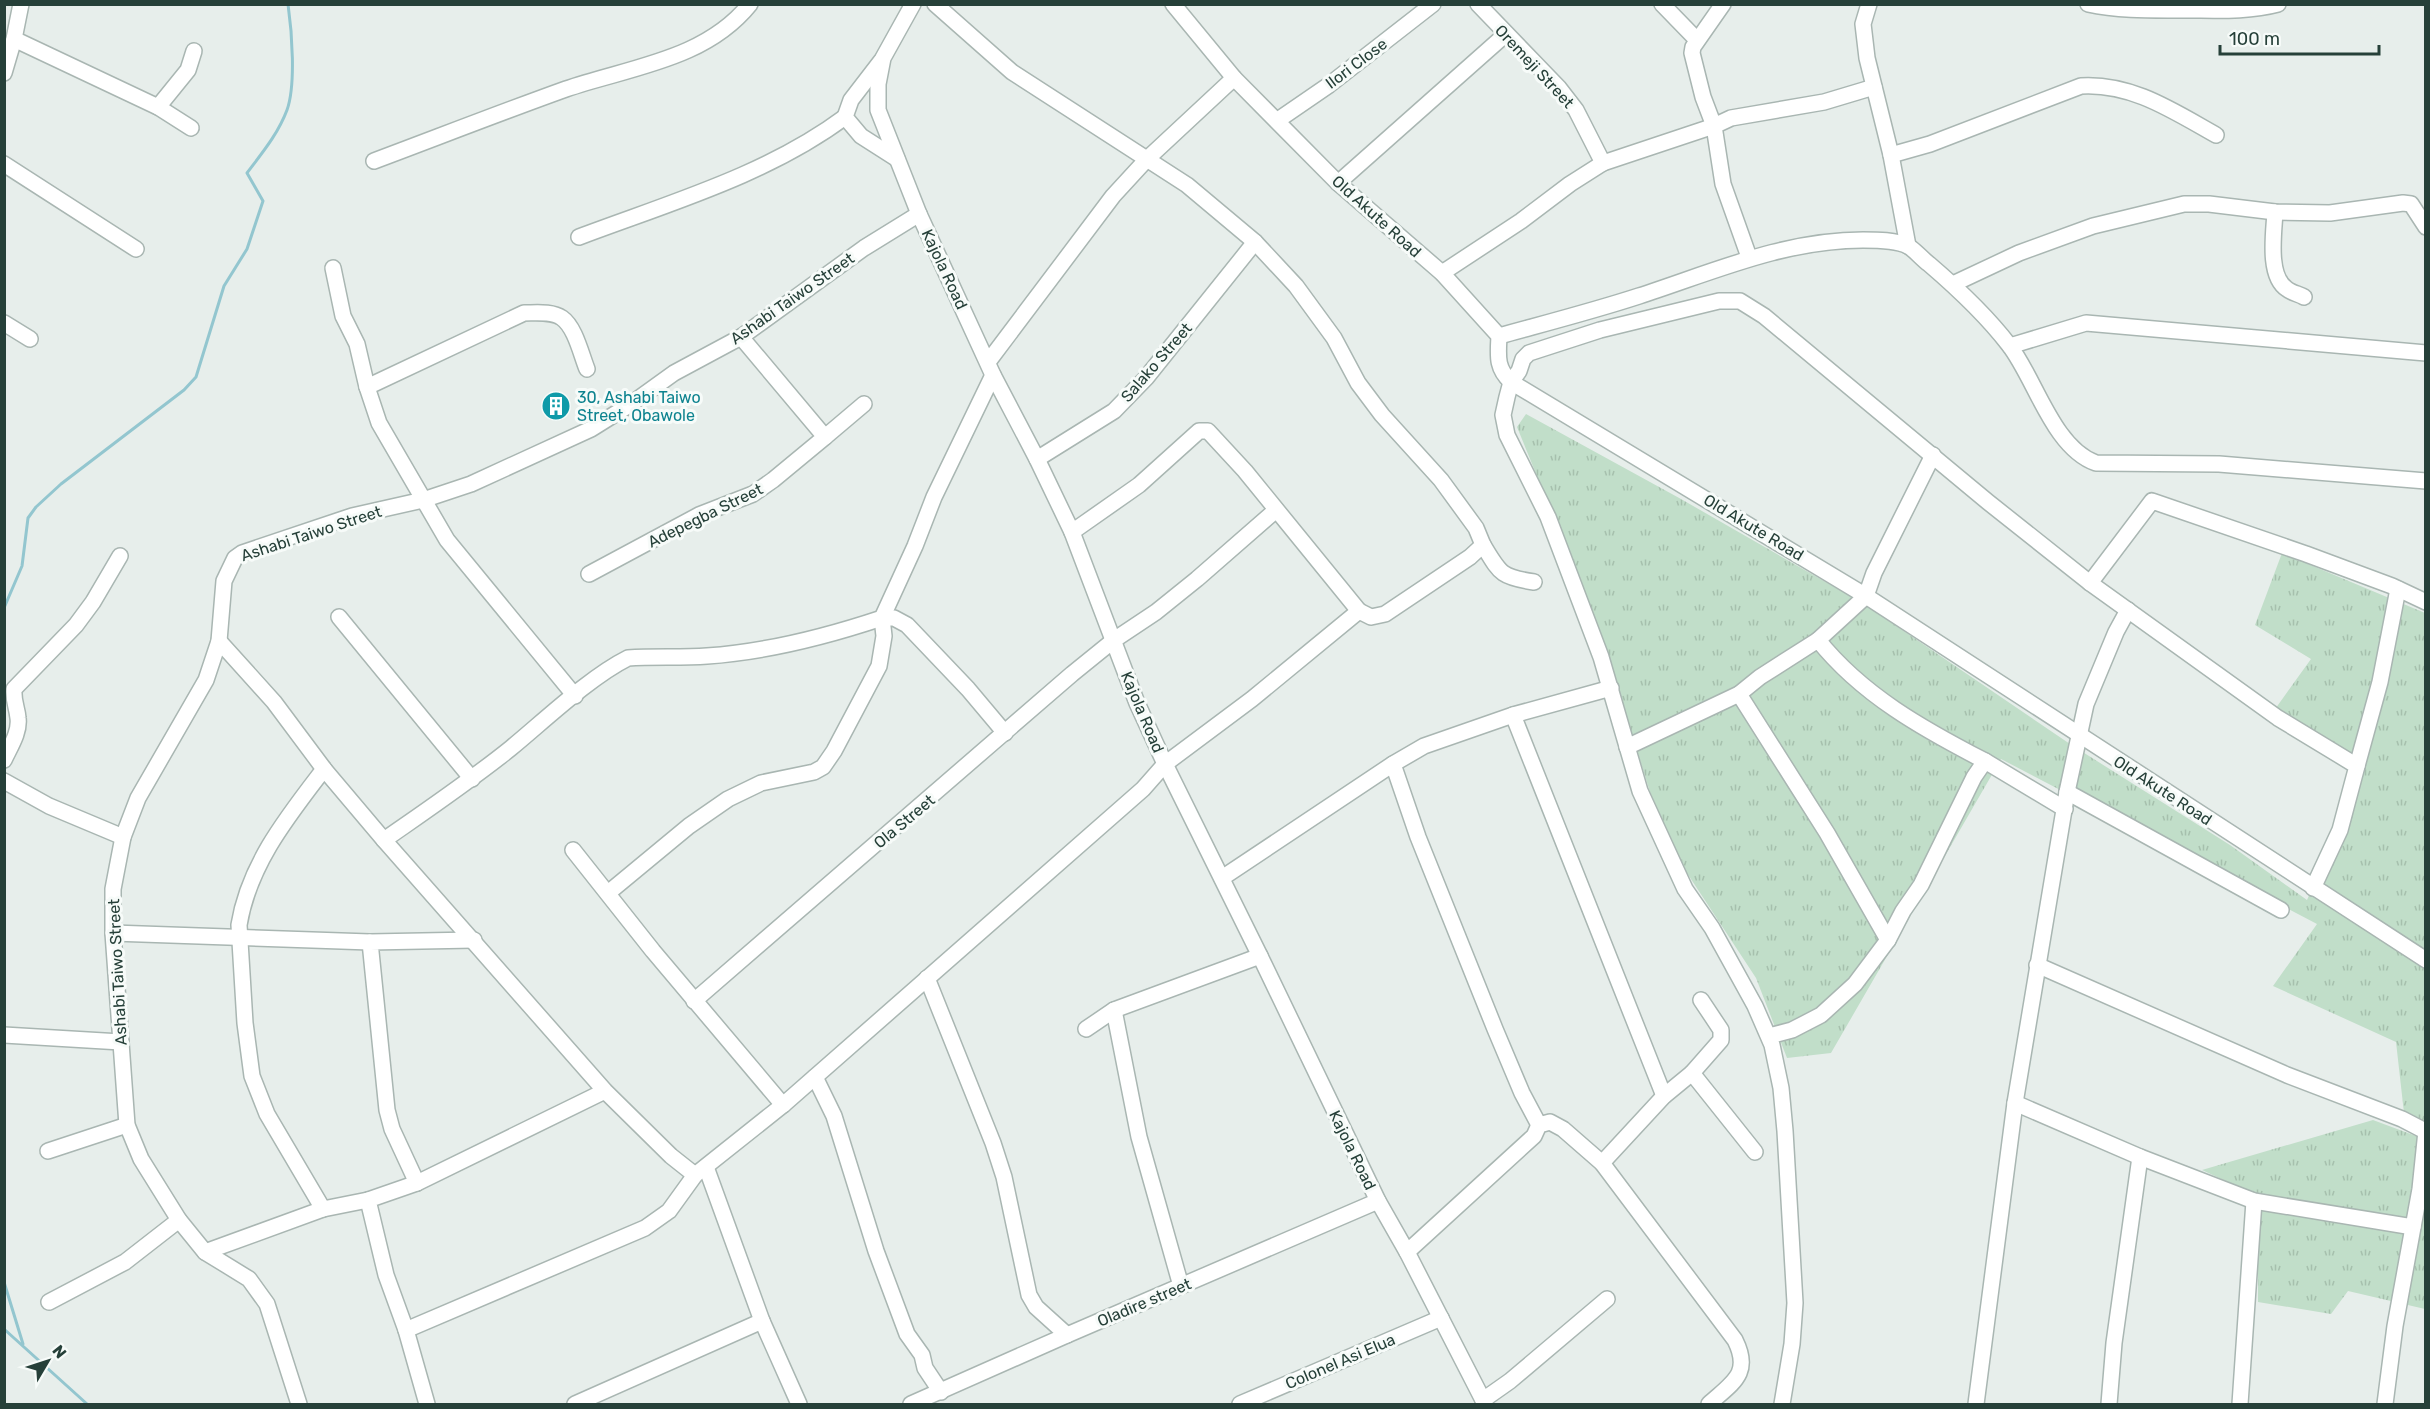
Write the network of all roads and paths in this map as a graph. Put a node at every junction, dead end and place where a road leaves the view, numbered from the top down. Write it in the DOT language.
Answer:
graph roads {
  1 [pos="21,4"];
  2 [pos="750,4"];
  3 [pos="913,4"];
  4 [pos="935,4"];
  5 [pos="1173,4"];
  6 [pos="1433,4"];
  7 [pos="1478,4"];
  8 [pos="1662,4"];
  9 [pos="1723,4"];
  10 [pos="1869,4"];
  11 [pos="2088,4"];
  12 [pos="2278,4"];
  13 [pos="1506,34"];
  14 [pos="15,39"];
  15 [pos="1697,40"];
  16 [pos="194,51"];
  17 [pos="883,58"];
  18 [pos="4,73"];
  19 [pos="1234,78"];
  20 [pos="1874,87"];
  21 [pos="158,107"];
  22 [pos="845,117"];
  23 [pos="1278,120"];
  24 [pos="1714,126"];
  25 [pos="191,128"];
  26 [pos="2216,135"];
  27 [pos="1891,155"];
  28 [pos="897,159"];
  29 [pos="1147,159"];
  30 [pos="374,161"];
  31 [pos="1603,163"];
  32 [pos="4,165"];
  33 [pos="1338,183"];
  34 [pos="2275,212"];
  35 [pos="919,214"];
  36 [pos="2426,227"];
  37 [pos="579,237"];
  38 [pos="1256,243"];
  39 [pos="1908,246"];
  40 [pos="136,249"];
  41 [pos="1749,257"];
  42 [pos="333,268"];
  43 [pos="1442,273"];
  44 [pos="1953,284"];
  45 [pos="2304,297"];
  46 [pos="4,323"];
  47 [pos="1499,336"];
  48 [pos="741,337"];
  49 [pos="30,339"];
  50 [pos="2010,346"];
  51 [pos="2426,353"];
  52 [pos="587,369"];
  53 [pos="990,369"];
  54 [pos="1511,382"];
  55 [pos="367,387"];
  56 [pos="864,404"];
  57 [pos="825,437"];
  58 [pos="1933,455"];
  59 [pos="1037,459"];
  60 [pos="2426,481"];
  61 [pos="423,500"];
  62 [pos="1276,510"];
  63 [pos="1072,532"];
  64 [pos="1482,545"];
  65 [pos="120,556"];
  66 [pos="589,574"];
  67 [pos="1534,582"];
  68 [pos="2090,583"];
  69 [pos="2398,589"];
  70 [pos="1866,596"];
  71 [pos="2426,602"];
  72 [pos="1359,610"];
  73 [pos="2128,610"];
  74 [pos="339,617"];
  75 [pos="882,618"];
  76 [pos="1114,640"];
  77 [pos="1818,640"];
  78 [pos="219,641"];
  79 [pos="1611,687"];
  80 [pos="1739,694"];
  81 [pos="575,696"];
  82 [pos="1513,715"];
  83 [pos="1005,733"];
  84 [pos="2079,735"];
  85 [pos="1627,747"];
  86 [pos="4,760"];
  87 [pos="1985,761"];
  88 [pos="1165,764"];
  89 [pos="1393,764"];
  90 [pos="2357,766"];
  91 [pos="324,768"];
  92 [pos="472,779"];
  93 [pos="4,781"];
  94 [pos="2067,792"];
  95 [pos="2065,809"];
  96 [pos="123,837"];
  97 [pos="384,840"];
  98 [pos="573,850"];
  99 [pos="1222,878"];
  100 [pos="2313,888"];
  101 [pos="608,893"];
  102 [pos="2281,910"];
  103 [pos="113,933"];
  104 [pos="240,938"];
  105 [pos="474,940"];
  106 [pos="1888,940"];
  107 [pos="370,942"];
  108 [pos="1260,956"];
  109 [pos="2426,960"];
  110 [pos="2037,965"];
  111 [pos="927,978"];
  112 [pos="1701,1000"];
  113 [pos="694,1001"];
  114 [pos="1114,1010"];
  115 [pos="1086,1029"];
  116 [pos="4,1035"];
  117 [pos="1769,1036"];
  118 [pos="121,1042"];
  119 [pos="1692,1072"];
  120 [pos="815,1077"];
  121 [pos="605,1091"];
  122 [pos="1664,1096"];
  123 [pos="2015,1103"];
  124 [pos="783,1105"];
  125 [pos="127,1125"];
  126 [pos="1539,1125"];
  127 [pos="2425,1131"];
  128 [pos="48,1151"];
  129 [pos="1755,1152"];
  130 [pos="2140,1157"];
  131 [pos="1602,1163"];
  132 [pos="701,1171"];
  133 [pos="417,1183"];
  134 [pos="368,1200"];
  135 [pos="1378,1201"];
  136 [pos="2254,1201"];
  137 [pos="323,1209"];
  138 [pos="179,1220"];
  139 [pos="2413,1227"];
  140 [pos="205,1252"];
  141 [pos="1407,1252"];
  142 [pos="1181,1286"];
  143 [pos="1607,1299"];
  144 [pos="49,1302"];
  145 [pos="1441,1318"];
  146 [pos="762,1321"];
  147 [pos="406,1330"];
  148 [pos="1067,1335"];
  149 [pos="941,1392"];
  150 [pos="1484,1402"];
  151 [pos="299,1404"];
  152 [pos="427,1404"];
  153 [pos="575,1404"];
  154 [pos="799,1404"];
  155 [pos="911,1404"];
  156 [pos="1240,1404"];
  157 [pos="1709,1404"];
  158 [pos="1782,1404"];
  159 [pos="1976,1404"];
  160 [pos="2109,1404"];
  161 [pos="2240,1404"];
  162 [pos="2385,1404"];
  1 -- 14 [label="street"];
  2 -- 30 [label="street"];
  3 -- 17 [label="street, Kajola Road"];
  4 -- 29 [label="street"];
  5 -- 19 [label="street, Old Akute Road"];
  6 -- 23 [label="street, Ilori Close"];
  7 -- 13 [label="street, Oremeji Street"];
  8 -- 15 [label="street"];
  9 -- 15 [label="street"];
  10 -- 20 [label="street"];
  11 -- 12 [label="street"];
  13 -- 31 [label="street, Oremeji Street"];
  13 -- 33 [label="street"];
  14 -- 18 [label="street"];
  14 -- 21 [label="street"];
  15 -- 24 [label="street"];
  16 -- 21 [label="street"];
  17 -- 22 [label="street"];
  17 -- 28 [label="street, Kajola Road"];
  19 -- 23 [label="street, Old Akute Road"];
  19 -- 29 [label="street"];
  20 -- 24 [label="street"];
  20 -- 27 [label="street"];
  21 -- 25 [label="street"];
  22 -- 28 [label="street"];
  22 -- 37 [label="street"];
  23 -- 33 [label="street, Old Akute Road"];
  24 -- 31 [label="street"];
  24 -- 41 [label="street"];
  26 -- 27 [label="street"];
  27 -- 39 [label="street"];
  28 -- 35 [label="street, Kajola Road"];
  29 -- 38 [label="street"];
  29 -- 53 [label="street"];
  31 -- 43 [label="street"];
  32 -- 40 [label="street"];
  33 -- 43 [label="street, Old Akute Road"];
  34 -- 36 [label="street"];
  34 -- 44 [label="street"];
  34 -- 45 [label="street"];
  35 -- 48 [label="street, Ashabi Taiwo Street"];
  35 -- 53 [label="street, Kajola Road"];
  38 -- 59 [label="street, Salako Street"];
  38 -- 64 [label="street"];
  39 -- 41 [label="street"];
  39 -- 44 [label="street"];
  41 -- 47 [label="street"];
  42 -- 55 [label="street"];
  43 -- 47 [label="street, Old Akute Road"];
  44 -- 50 [label="street"];
  46 -- 49 [label="street"];
  47 -- 54 [label="street"];
  48 -- 57 [label="street"];
  48 -- 61 [label="street, Ashabi Taiwo Street"];
  50 -- 51 [label="street"];
  50 -- 60 [label="street"];
  52 -- 55 [label="street"];
  53 -- 59 [label="street, Kajola Road"];
  53 -- 75 [label="street"];
  54 -- 58 [label="street"];
  54 -- 70 [label="street, Old Akute Road"];
  54 -- 79 [label="street"];
  55 -- 61 [label="street"];
  56 -- 57 [label="street, Adepegba Street"];
  57 -- 66 [label="street, Adepegba Street"];
  58 -- 68 [label="street"];
  58 -- 70 [label="street"];
  59 -- 63 [label="street, Kajola Road"];
  61 -- 78 [label="street, Ashabi Taiwo Street"];
  61 -- 81 [label="street"];
  62 -- 63 [label="street"];
  62 -- 72 [label="street"];
  62 -- 76 [label="street, Ola Street"];
  63 -- 76 [label="street, Kajola Road"];
  64 -- 67 [label="street"];
  64 -- 72 [label="street"];
  65 -- 86 [label="street"];
  68 -- 69 [label="street"];
  68 -- 73 [label="street"];
  69 -- 71 [label="street"];
  69 -- 90 [label="street"];
  70 -- 77 [label="street"];
  70 -- 84 [label="street, Old Akute Road"];
  72 -- 88 [label="street"];
  73 -- 84 [label="street"];
  73 -- 90 [label="street"];
  74 -- 92 [label="street"];
  75 -- 81 [label="street"];
  75 -- 83 [label="street"];
  75 -- 101 [label="street"];
  76 -- 83 [label="street, Ola Street"];
  76 -- 88 [label="street, Kajola Road"];
  77 -- 80 [label="street"];
  77 -- 87 [label="street"];
  78 -- 91 [label="street"];
  78 -- 96 [label="street, Ashabi Taiwo Street"];
  79 -- 82 [label="street"];
  79 -- 85 [label="street"];
  80 -- 85 [label="street"];
  80 -- 106 [label="street"];
  81 -- 92 [label="street"];
  82 -- 89 [label="street"];
  82 -- 122 [label="street"];
  83 -- 113 [label="street, Ola Street"];
  84 -- 94 [label="street"];
  84 -- 100 [label="street, Old Akute Road"];
  85 -- 117 [label="street"];
  87 -- 95 [label="street"];
  87 -- 106 [label="street"];
  88 -- 99 [label="street, Kajola Road"];
  88 -- 111 [label="street"];
  89 -- 99 [label="street"];
  89 -- 126 [label="street"];
  90 -- 100 [label="street"];
  91 -- 97 [label="street"];
  91 -- 104 [label="street"];
  92 -- 97 [label="street"];
  93 -- 96 [label="street"];
  94 -- 95 [label="street"];
  94 -- 102 [label="street"];
  95 -- 110 [label="street"];
  96 -- 103 [label="street, Ashabi Taiwo Street"];
  97 -- 105 [label="street"];
  98 -- 101 [label="street"];
  99 -- 108 [label="street, Kajola Road"];
  100 -- 109 [label="street, Old Akute Road"];
  101 -- 113 [label="street"];
  103 -- 104 [label="street"];
  103 -- 118 [label="street, Ashabi Taiwo Street"];
  104 -- 107 [label="street"];
  104 -- 137 [label="street"];
  105 -- 107 [label="street"];
  105 -- 121 [label="street"];
  106 -- 117 [label="street"];
  107 -- 133 [label="street"];
  108 -- 114 [label="street"];
  108 -- 135 [label="street, Kajola Road"];
  110 -- 123 [label="street"];
  110 -- 127 [label="street"];
  111 -- 120 [label="street"];
  111 -- 148 [label="street"];
  112 -- 119 [label="street"];
  113 -- 124 [label="street"];
  114 -- 115 [label="street"];
  114 -- 142 [label="street"];
  116 -- 118 [label="street"];
  117 -- 158 [label="street"];
  118 -- 125 [label="street, Ashabi Taiwo Street"];
  119 -- 122 [label="street"];
  119 -- 129 [label="street"];
  120 -- 124 [label="street"];
  120 -- 149 [label="street"];
  121 -- 132 [label="street"];
  121 -- 133 [label="street"];
  122 -- 131 [label="street"];
  123 -- 130 [label="street"];
  123 -- 159 [label="street"];
  124 -- 132 [label="street"];
  125 -- 128 [label="street"];
  125 -- 138 [label="street, Ashabi Taiwo Street"];
  126 -- 131 [label="street"];
  126 -- 141 [label="street"];
  127 -- 139 [label="street"];
  130 -- 136 [label="street"];
  130 -- 160 [label="street"];
  131 -- 157 [label="street"];
  132 -- 146 [label="street"];
  132 -- 147 [label="street"];
  133 -- 134 [label="street"];
  134 -- 137 [label="street"];
  134 -- 147 [label="street"];
  135 -- 141 [label="street, Kajola Road"];
  135 -- 142 [label="street, Oladire street"];
  136 -- 139 [label="street"];
  136 -- 161 [label="street"];
  137 -- 140 [label="street"];
  138 -- 140 [label="street, Ashabi Taiwo Street"];
  138 -- 144 [label="street"];
  139 -- 162 [label="street"];
  140 -- 151 [label="street, Ashabi Taiwo Street"];
  141 -- 145 [label="street, Kajola Road"];
  142 -- 148 [label="street, Oladire street"];
  143 -- 150 [label="street"];
  145 -- 150 [label="street, Kajola Road"];
  145 -- 156 [label="street, Colonel Asi Elua"];
  146 -- 153 [label="street"];
  146 -- 154 [label="street"];
  147 -- 152 [label="street"];
  148 -- 149 [label="street, Oladire street"];
  149 -- 155 [label="street, Oladire street"];
}
